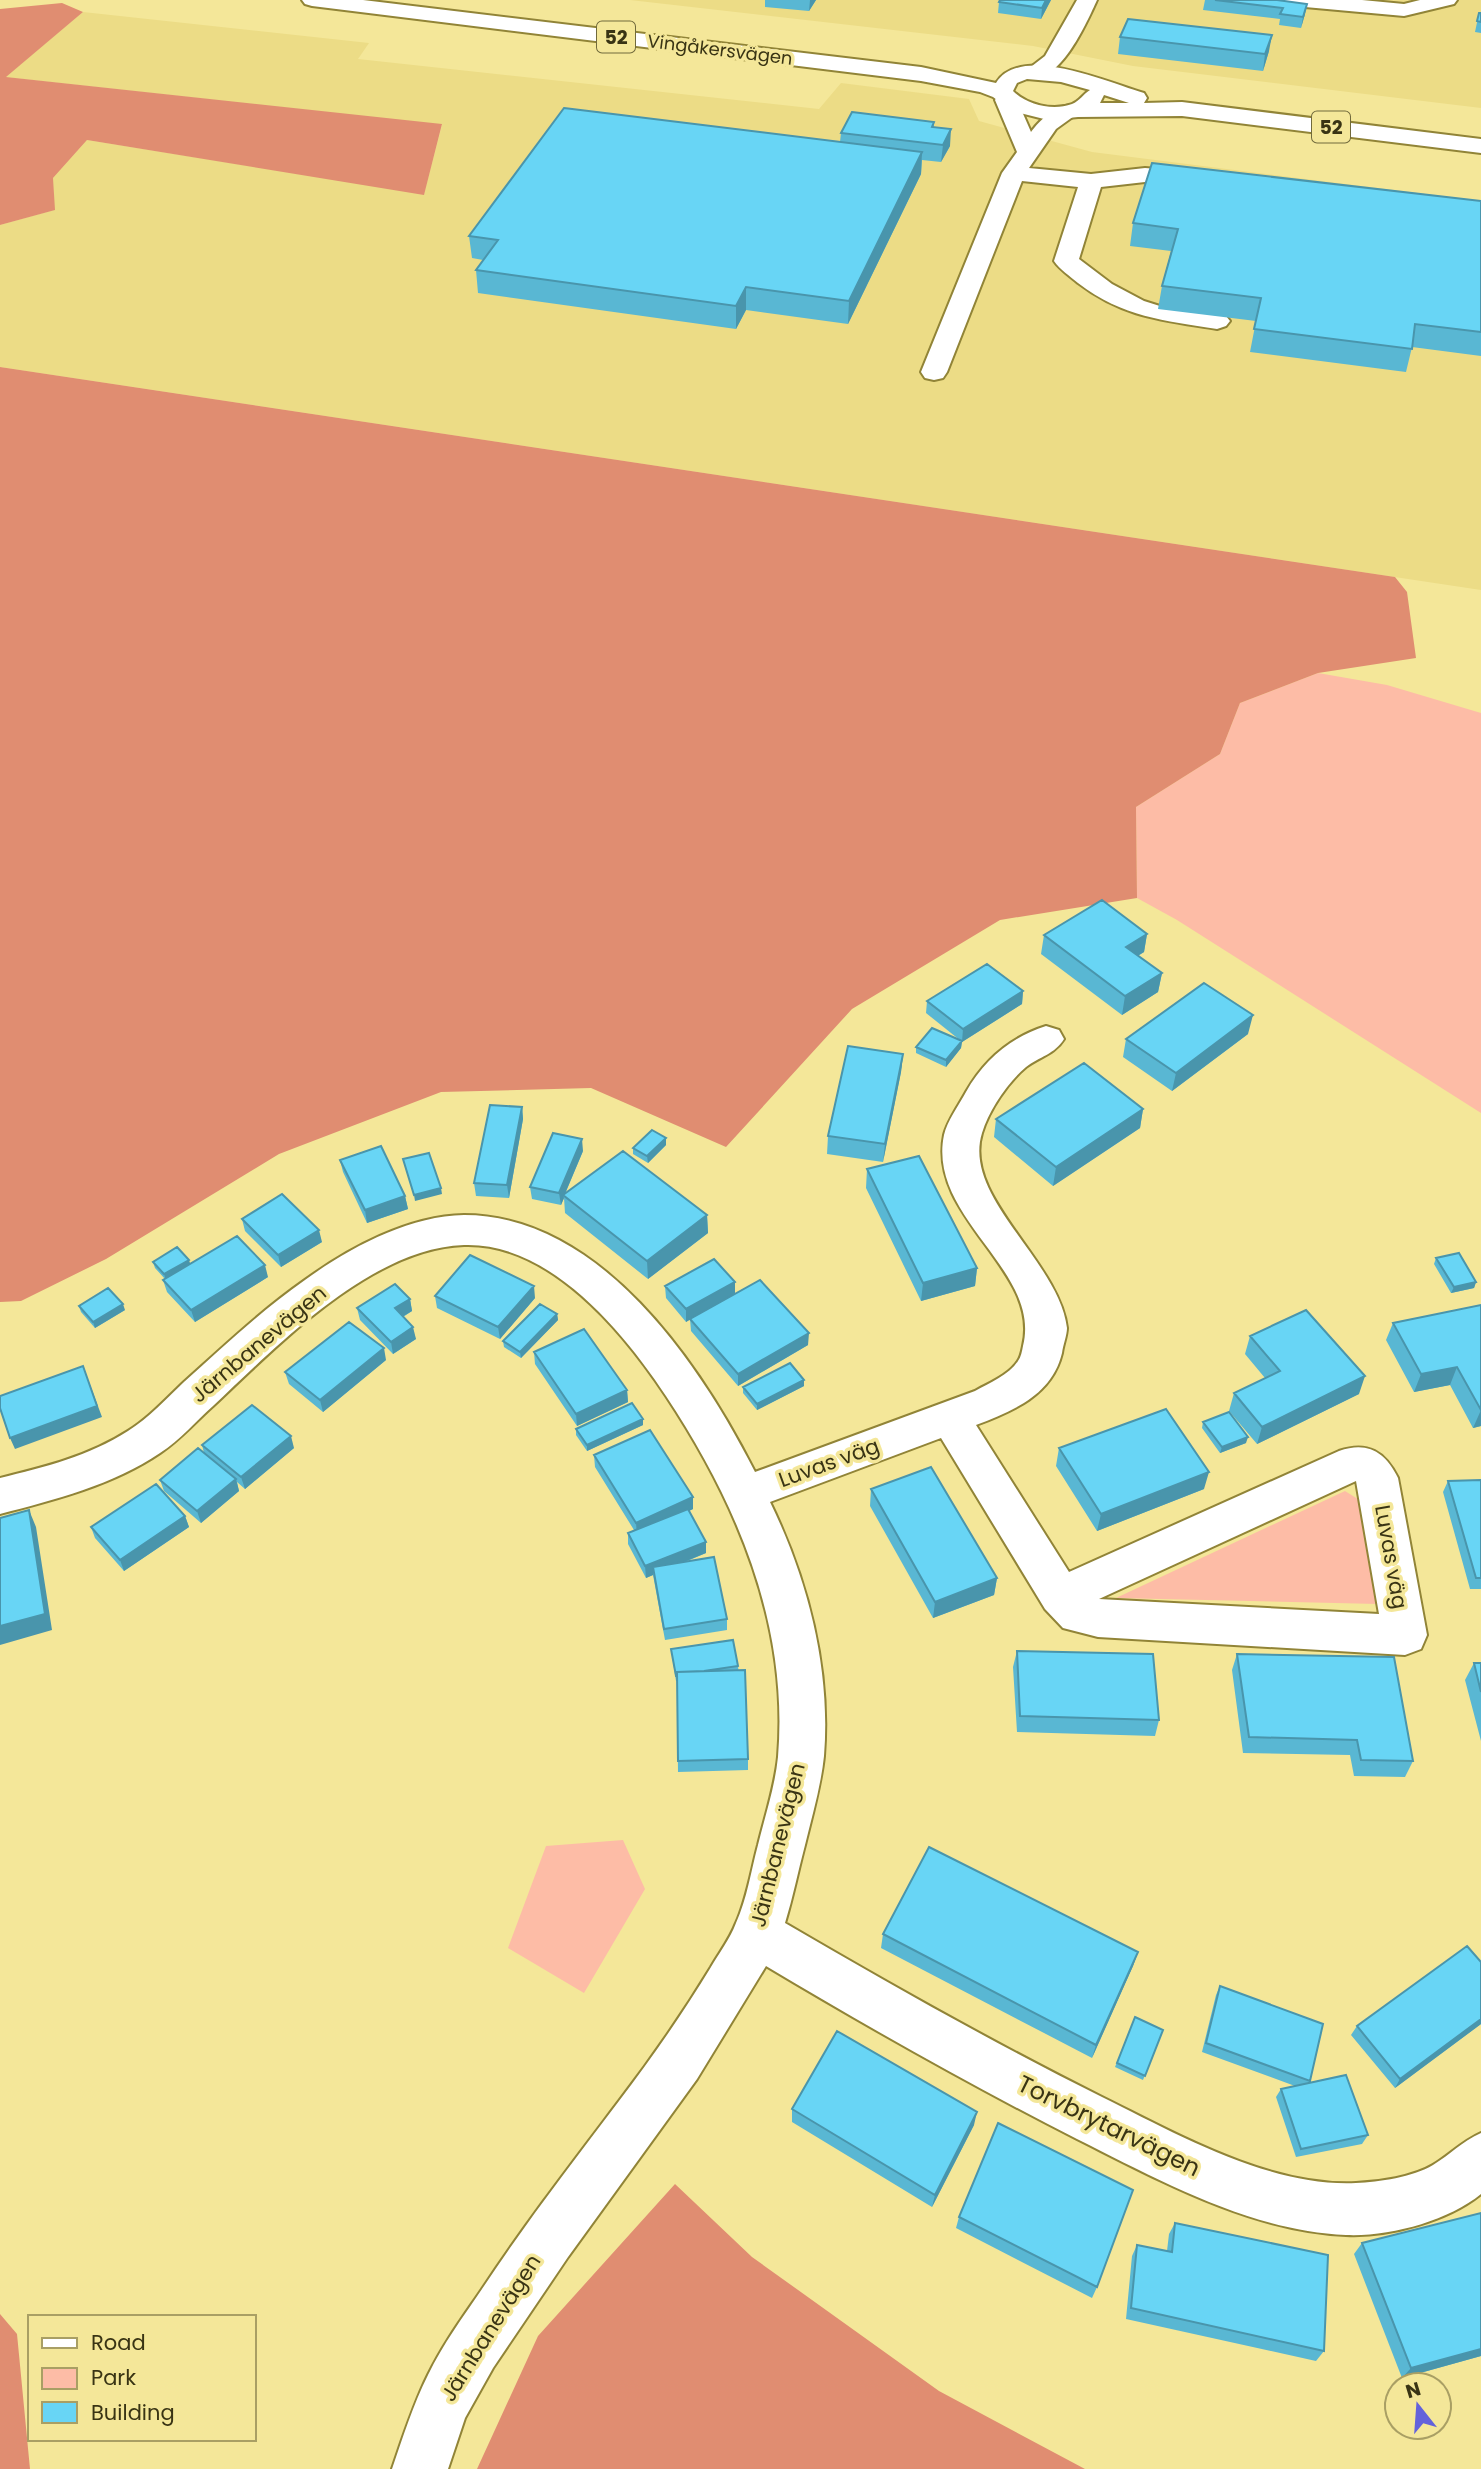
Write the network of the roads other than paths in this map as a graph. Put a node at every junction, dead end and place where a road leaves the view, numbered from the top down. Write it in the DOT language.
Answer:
graph roads {
  1 [pos="312,0"];
  2 [pos="1087,0"];
  3 [pos="1294,0"];
  4 [pos="1447,0"];
  5 [pos="1077,22"];
  6 [pos="1030,73"];
  7 [pos="921,74"];
  8 [pos="1087,83"];
  9 [pos="1003,96"];
  10 [pos="1182,109"];
  11 [pos="1072,111"];
  12 [pos="1481,145"];
  13 [pos="1028,152"];
  14 [pos="1014,173"];
  15 [pos="1223,180"];
  16 [pos="1091,181"];
  17 [pos="1217,321"];
  18 [pos="934,372"];
  19 [pos="1046,1039"];
  20 [pos="950,1418"];
  21 [pos="747,1493"];
  22 [pos="0,1496"];
  23 [pos="1060,1596"];
  24 [pos="757,1933"];
  25 [pos="1481,2160"];
  26 [pos="420,2469"];
  1 -- 7 [label="street, Vingåkersvägen / 52"];
  2 -- 5 [label="street"];
  3 -- 4 [label="street"];
  5 -- 6 [label="street"];
  5 -- 8 [label="street"];
  6 -- 7 [label="street, Vingåkersvägen / 52"];
  6 -- 8 [label="street, 52"];
  6 -- 9 [label="street"];
  7 -- 9 [label="street, Vingåkersvägen / 52"];
  8 -- 10 [label="street, 52"];
  8 -- 11 [label="street"];
  9 -- 11 [label="street, 52"];
  9 -- 13 [label="street"];
  10 -- 11 [label="street, 52"];
  10 -- 12 [label="street, 52"];
  11 -- 13 [label="street"];
  13 -- 14 [label="street"];
  14 -- 16 [label="street"];
  14 -- 18 [label="street"];
  15 -- 16 [label="street"];
  16 -- 17 [label="street"];
  19 -- 20 [label="street, Luvas väg"];
  20 -- 21 [label="street, Luvas väg"];
  20 -- 23 [label="street, Luvas väg"];
  21 -- 22 [label="street, Järnbanevägen"];
  21 -- 24 [label="street, Järnbanevägen"];
  23 -- 23 [label="street, Luvas väg"];
  24 -- 25 [label="street, Torvbrytarvägen"];
  24 -- 26 [label="street, Järnbanevägen"];
}
